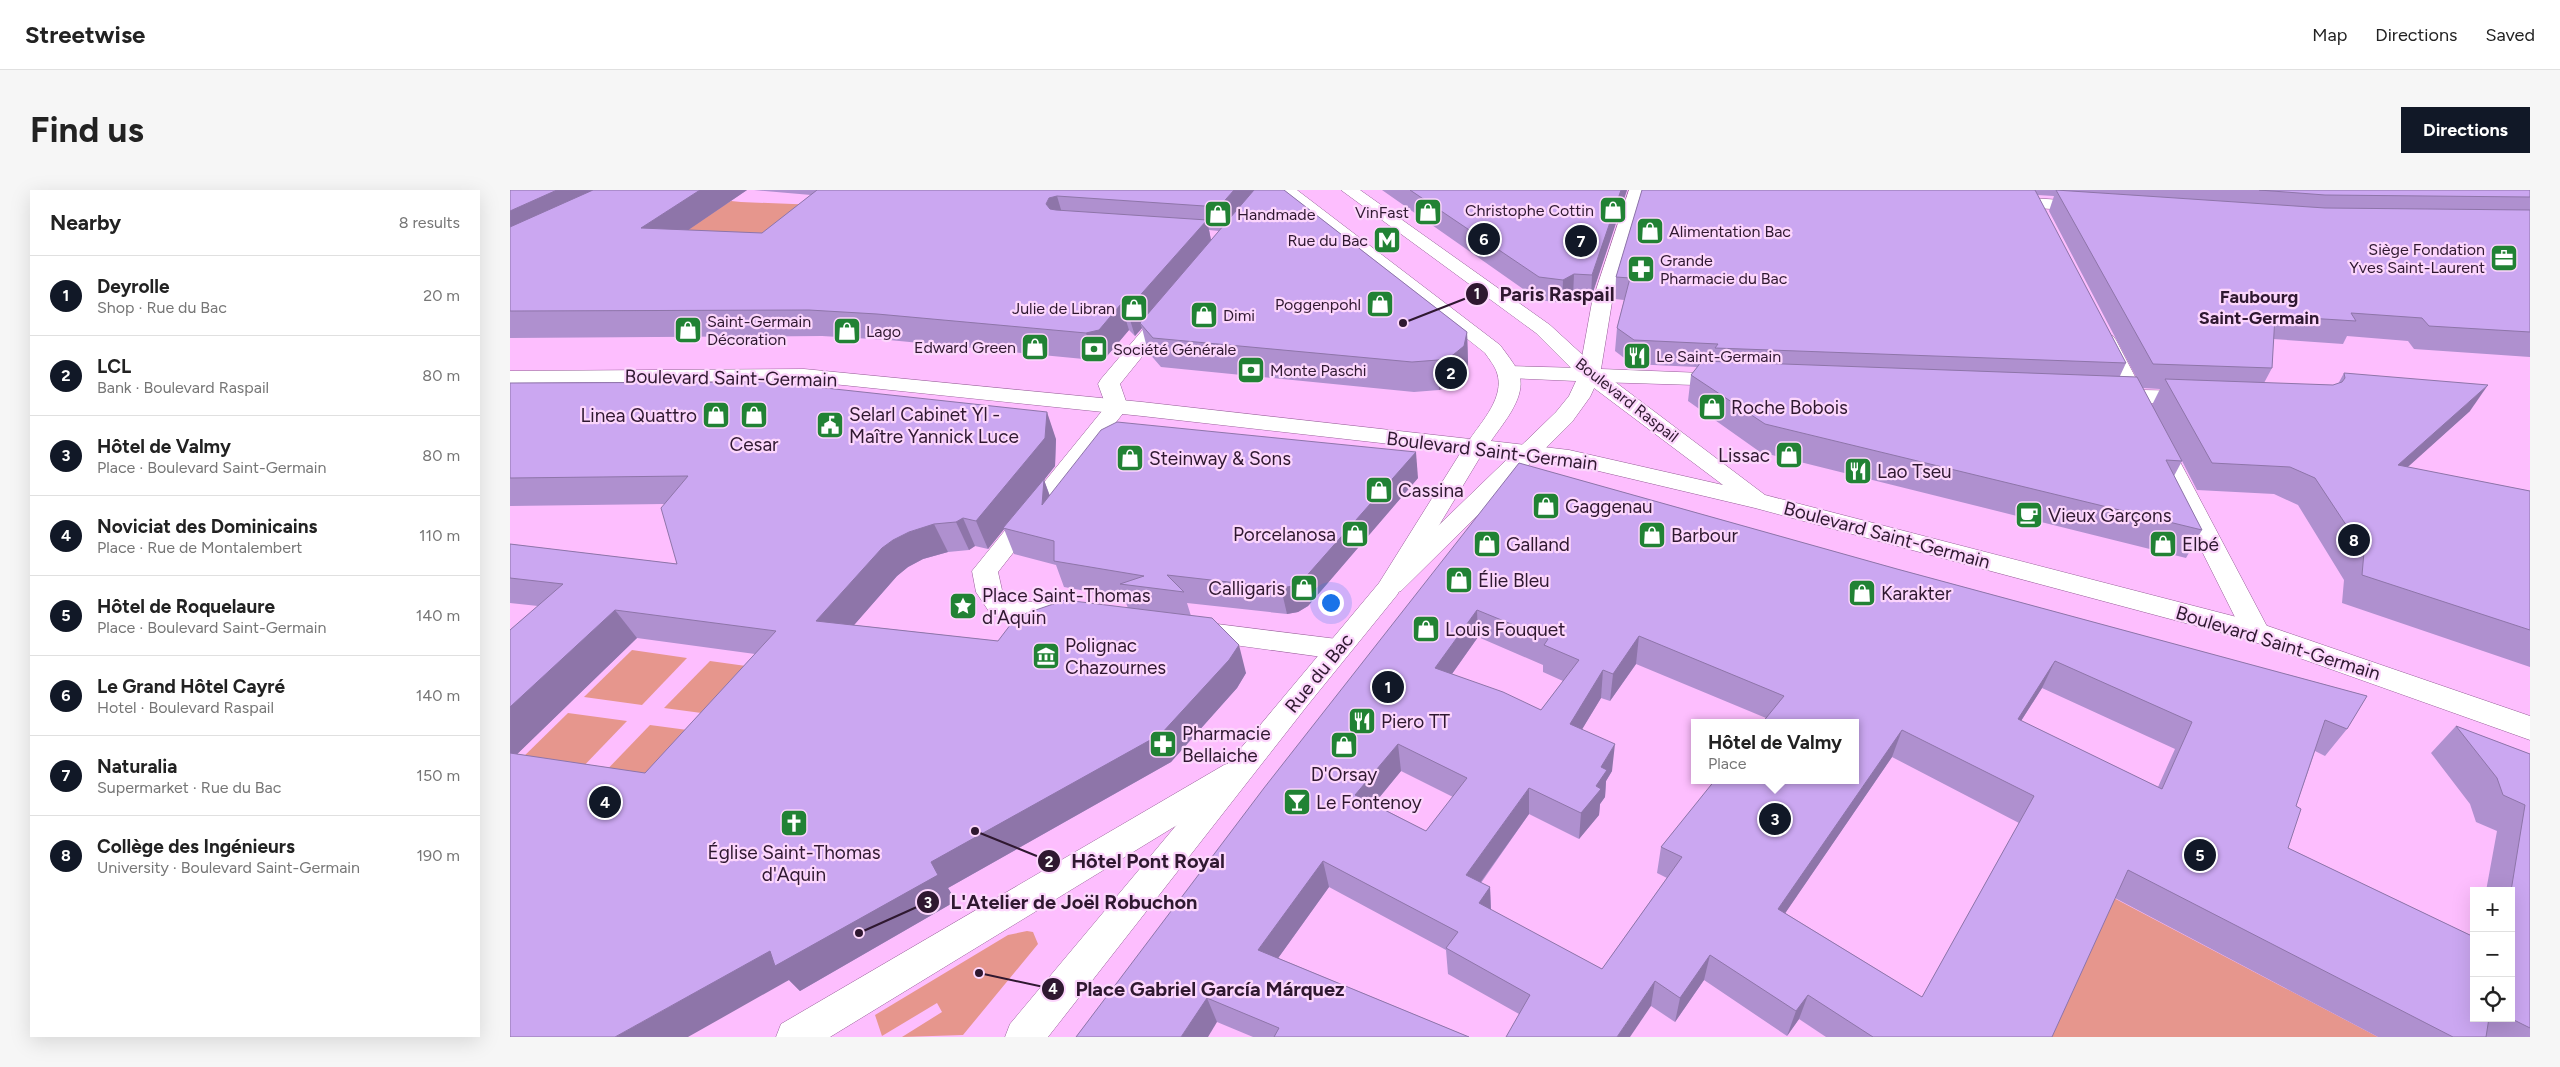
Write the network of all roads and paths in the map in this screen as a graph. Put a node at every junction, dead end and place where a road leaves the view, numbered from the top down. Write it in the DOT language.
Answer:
graph roads {
  1 [pos="1287,190"];
  2 [pos="1349,190"];
  3 [pos="1637,190"];
  4 [pos="1985,199"];
  5 [pos="2034,203"];
  6 [pos="2102,208"];
  7 [pos="2047,228"];
  8 [pos="1180,298"];
  9 [pos="2096,323"];
  10 [pos="1508,372"];
  11 [pos="1590,374"];
  12 [pos="510,377"];
  13 [pos="1750,381"];
  14 [pos="2087,394"];
  15 [pos="2134,396"];
  16 [pos="2218,400"];
  17 [pos="1117,407"];
  18 [pos="1476,447"];
  19 [pos="1527,452"];
  20 [pos="1761,502"];
  21 [pos="1388,589"];
  22 [pos="1099,619"];
  23 [pos="1167,627"];
  24 [pos="2256,632"];
  25 [pos="1337,649"];
  26 [pos="2530,728"];
  27 [pos="1235,774"];
  28 [pos="794,1037"];
  29 [pos="1024,1037"];
  1 -- 10 [label="main road"];
  2 -- 11 [label="main road, Boulevard Raspail"];
  3 -- 11 [label="main road, Rue du Bac"];
  4 -- 5 [label="main road"];
  5 -- 6 [label="main road"];
  5 -- 7 [label="main road"];
  8 -- 17 [label="main road"];
  9 -- 15 [label="main road"];
  10 -- 11 [label="main road"];
  10 -- 18 [label="main road"];
  11 -- 13 [label="main road"];
  11 -- 19 [label="main road, Rue du Bac"];
  11 -- 20 [label="main road, Boulevard Raspail"];
  12 -- 17 [label="main road, Boulevard Saint-Germain"];
  14 -- 15 [label="main road"];
  15 -- 16 [label="main road"];
  15 -- 24 [label="main road"];
  17 -- 18 [label="main road, Boulevard Saint-Germain"];
  17 -- 22 [label="main road"];
  18 -- 19 [label="main road, Boulevard Saint-Germain"];
  18 -- 21 [label="main road, Rue du Bac"];
  19 -- 20 [label="main road, Boulevard Saint-Germain"];
  19 -- 21 [label="main road, Rue du Bac"];
  20 -- 24 [label="main road, Boulevard Saint-Germain"];
  21 -- 25 [label="main road, Rue du Bac"];
  23 -- 25 [label="main road"];
  24 -- 26 [label="main road, Boulevard Saint-Germain"];
  25 -- 27 [label="main road, Rue du Bac"];
  27 -- 28 [label="main road"];
  27 -- 29 [label="main road, Rue du Bac"];
}
